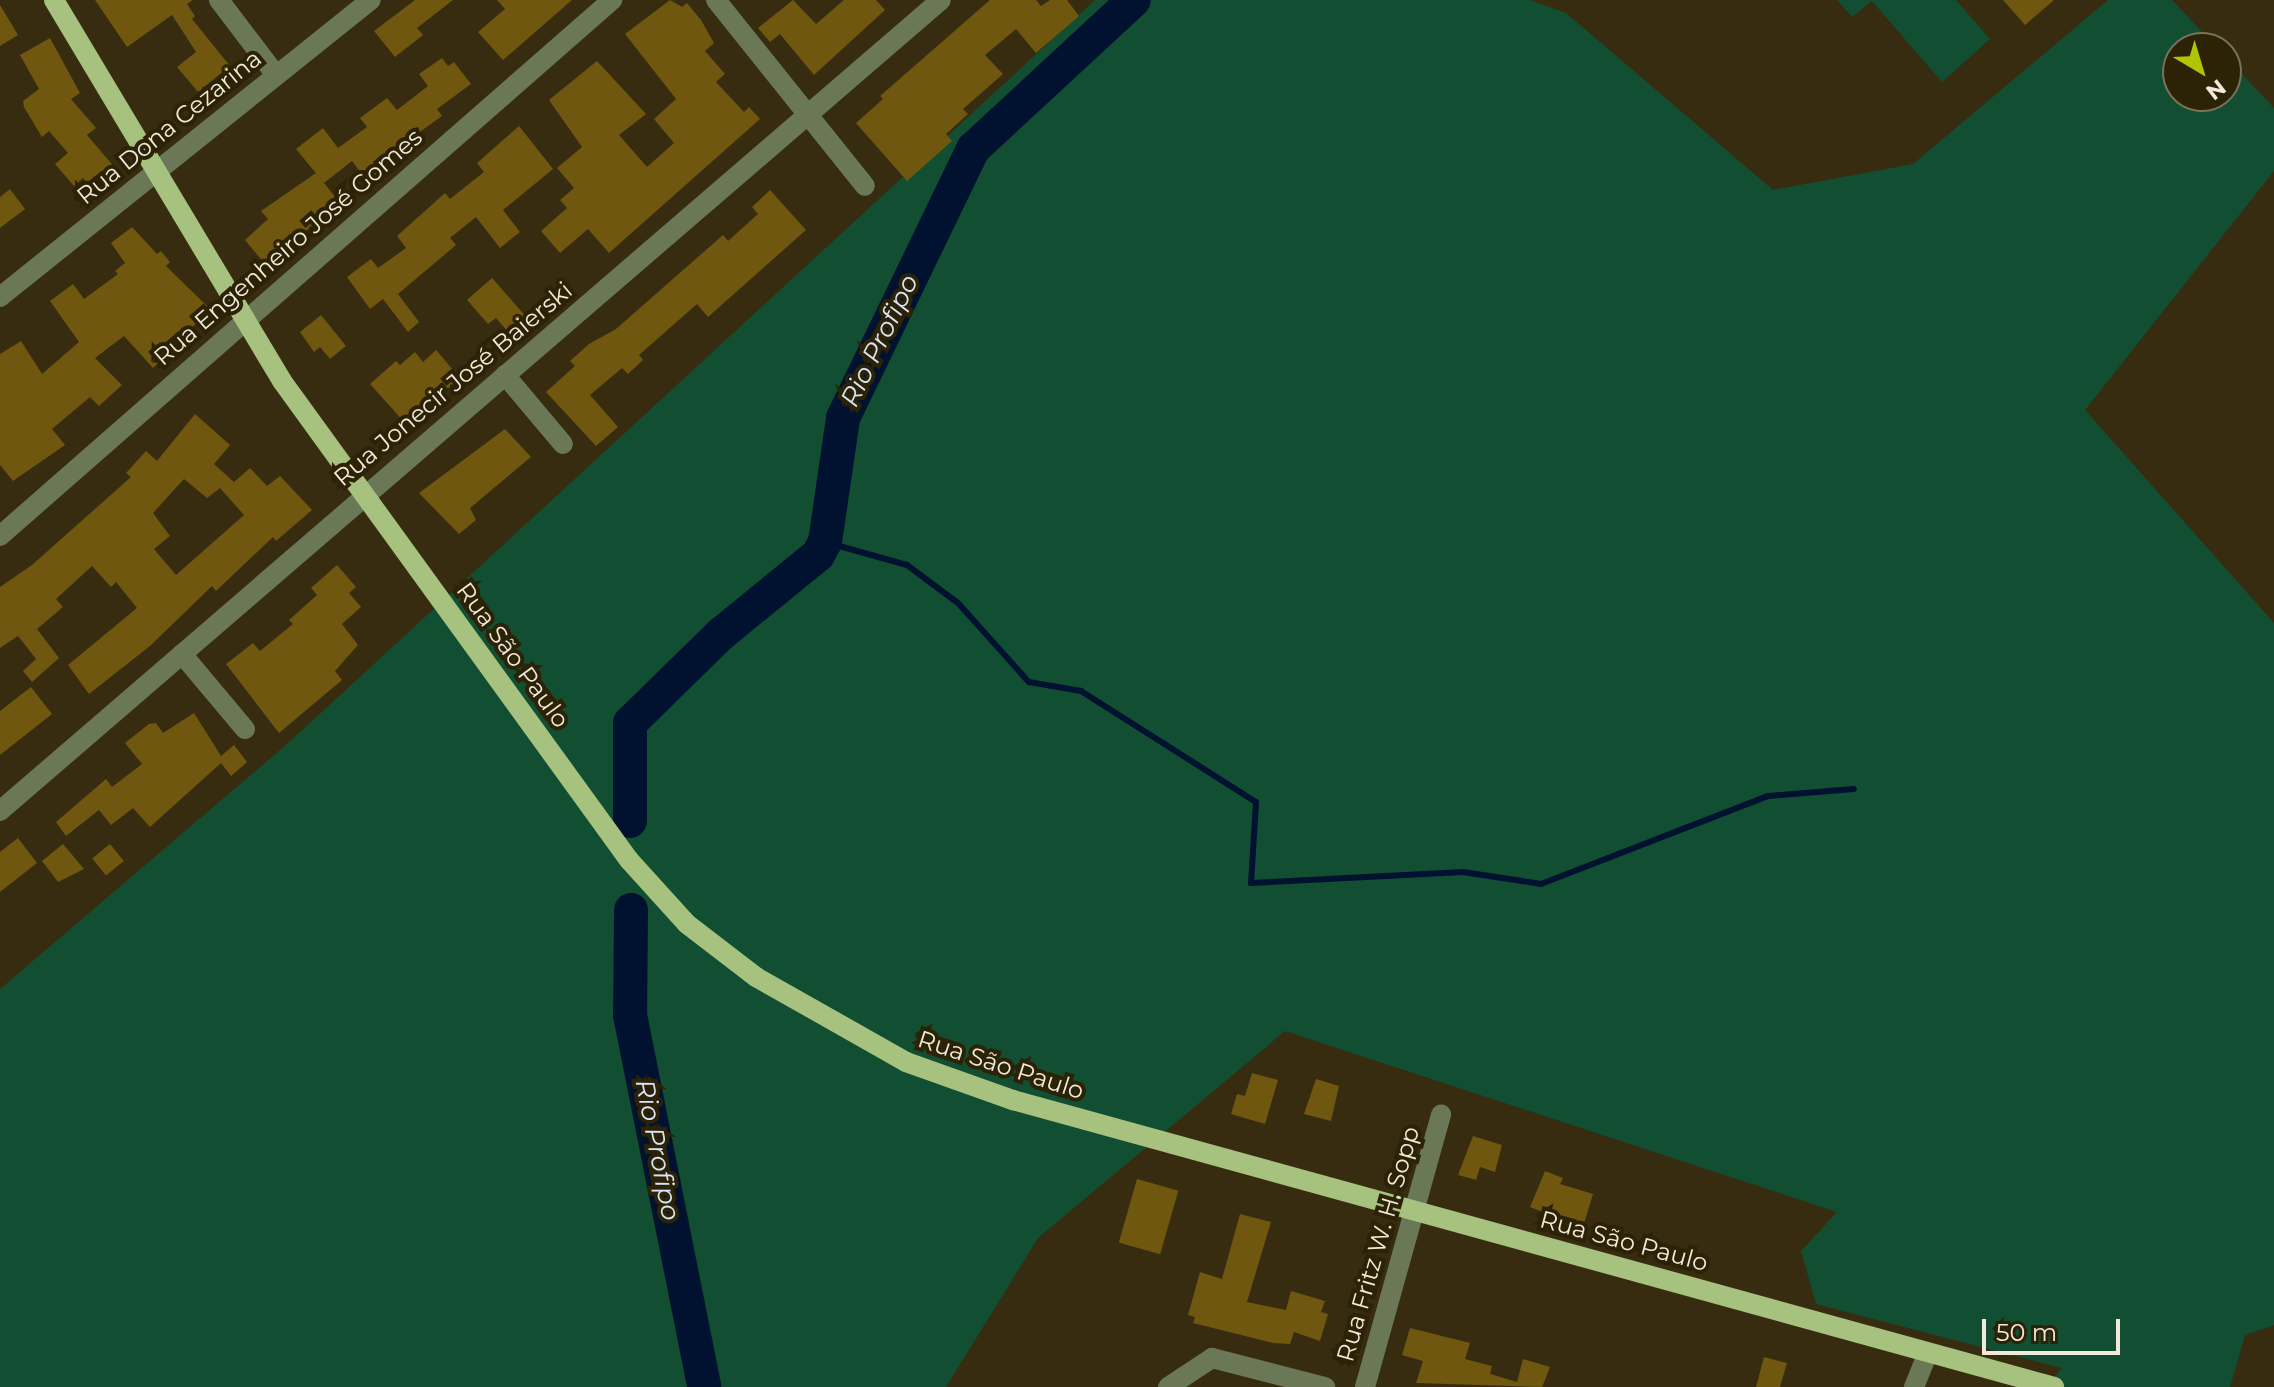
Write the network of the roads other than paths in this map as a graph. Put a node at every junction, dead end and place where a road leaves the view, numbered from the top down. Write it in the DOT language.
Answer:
graph roads {
  1 [pos="54,0"];
  2 [pos="219,0"];
  3 [pos="371,0"];
  4 [pos="612,0"];
  5 [pos="716,0"];
  6 [pos="941,0"];
  7 [pos="276,75"];
  8 [pos="807,115"];
  9 [pos="158,168"];
  10 [pos="865,186"];
  11 [pos="0,297"];
  12 [pos="243,320"];
  13 [pos="505,375"];
  14 [pos="563,444"];
  15 [pos="365,493"];
  16 [pos="0,536"];
  17 [pos="182,654"];
  18 [pos="245,729"];
  19 [pos="0,811"];
  20 [pos="1441,1114"];
  21 [pos="1414,1211"];
  22 [pos="1928,1353"];
  23 [pos="1168,1387"];
  24 [pos="1325,1387"];
  25 [pos="1365,1387"];
  26 [pos="1914,1387"];
  27 [pos="2054,1387"];
  1 -- 9 [label="main road, Rua São Paulo"];
  2 -- 7 [label="street"];
  3 -- 7 [label="street, Rua Dona Cezarina"];
  4 -- 12 [label="street, Rua Engenheiro José Gomes"];
  5 -- 8 [label="street"];
  6 -- 8 [label="street, Rua Jonecir José Baierski"];
  7 -- 9 [label="street, Rua Dona Cezarina"];
  8 -- 10 [label="street"];
  8 -- 13 [label="street, Rua Jonecir José Baierski"];
  9 -- 11 [label="street, Rua Dona Cezarina"];
  9 -- 12 [label="main road, Rua São Paulo"];
  12 -- 15 [label="main road, Rua São Paulo"];
  12 -- 16 [label="street, Rua Engenheiro José Gomes"];
  13 -- 14 [label="street"];
  13 -- 15 [label="street, Rua Jonecir José Baierski"];
  15 -- 17 [label="street, Rua Jonecir José Baierski"];
  15 -- 21 [label="main road, Rua São Paulo"];
  17 -- 18 [label="street"];
  17 -- 19 [label="street, Rua Jonecir José Baierski"];
  20 -- 21 [label="street, Rua Fritz W. H. Sopp"];
  21 -- 22 [label="main road, Rua São Paulo"];
  21 -- 25 [label="street, Rua Fritz W. H. Sopp"];
  22 -- 26 [label="street"];
  22 -- 27 [label="main road, Rua São Paulo"];
  23 -- 24 [label="street"];
}
